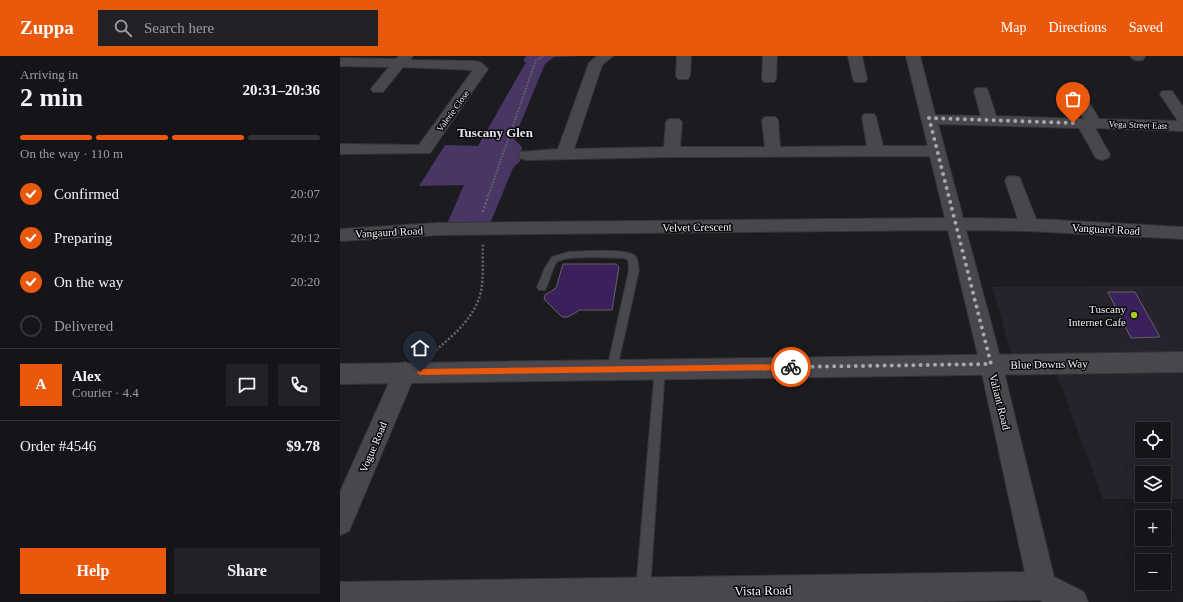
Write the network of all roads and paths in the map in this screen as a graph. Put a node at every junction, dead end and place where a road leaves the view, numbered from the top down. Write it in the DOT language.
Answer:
graph roads {
  1 [pos="544,56"];
  2 [pos="606,56"];
  3 [pos="684,56"];
  4 [pos="770,56"];
  5 [pos="855,56"];
  6 [pos="913,56"];
  7 [pos="403,60"];
  8 [pos="340,62"];
  9 [pos="683,76"];
  10 [pos="769,79"];
  11 [pos="860,79"];
  12 [pos="378,89"];
  13 [pos="981,91"];
  14 [pos="1076,92"];
  15 [pos="1167,94"];
  16 [pos="869,117"];
  17 [pos="929,118"];
  18 [pos="1183,118"];
  19 [pos="770,120"];
  20 [pos="990,120"];
  21 [pos="674,122"];
  22 [pos="1089,124"];
  23 [pos="1183,126"];
  24 [pos="340,149"];
  25 [pos="773,151"];
  26 [pos="876,151"];
  27 [pos="937,151"];
  28 [pos="672,152"];
  29 [pos="565,153"];
  30 [pos="526,155"];
  31 [pos="1102,155"];
  32 [pos="1012,180"];
  33 [pos="955,224"];
  34 [pos="1030,225"];
  35 [pos="438,229"];
  36 [pos="485,230"];
  37 [pos="1183,233"];
  38 [pos="340,235"];
  39 [pos="542,287"];
  40 [pos="436,350"];
  41 [pos="1183,362"];
  42 [pos="991,364"];
  43 [pos="660,368"];
  44 [pos="612,369"];
  45 [pos="405,372"];
  46 [pos="340,374"];
  47 [pos="340,522"];
  48 [pos="1042,586"];
  49 [pos="642,592"];
  50 [pos="340,596"];
  51 [pos="730,596"];
  52 [pos="1074,602"];
  1 -- 36 [label="path"];
  2 -- 29 [label="street"];
  3 -- 9 [label="street"];
  4 -- 10 [label="street"];
  5 -- 11 [label="street"];
  6 -- 17 [label="street, Valiant Road"];
  7 -- 8 [label="street, Valerie Close"];
  7 -- 12 [label="street"];
  7 -- 24 [label="street, Valerie Close"];
  13 -- 20 [label="street"];
  14 -- 22 [label="street, Vega Street East"];
  15 -- 18 [label="street, Vega Street East"];
  16 -- 26 [label="street"];
  17 -- 20 [label="street, Vega Street East"];
  17 -- 27 [label="street, Valiant Road"];
  19 -- 25 [label="street"];
  20 -- 22 [label="street, Vega Street East"];
  21 -- 28 [label="street"];
  22 -- 23 [label="street, Vega Street East"];
  22 -- 31 [label="street, Vega Street East"];
  25 -- 26 [label="street"];
  25 -- 28 [label="street"];
  26 -- 27 [label="street"];
  27 -- 33 [label="street, Valiant Road"];
  28 -- 29 [label="street"];
  29 -- 30 [label="street"];
  32 -- 34 [label="street"];
  33 -- 34 [label="street, Vanguard Road"];
  33 -- 36 [label="street, Velvet Crescent"];
  33 -- 42 [label="street, Valiant Road"];
  34 -- 37 [label="street, Vanguard Road"];
  35 -- 36 [label="street, Velvet Crescent"];
  35 -- 38 [label="street, Vangaurd Road"];
  36 -- 40 [label="path"];
  39 -- 44 [label="lane"];
  41 -- 42 [label="street, Blue Downs Way"];
  42 -- 43 [label="street, Blue Downs Way"];
  42 -- 48 [label="street, Valiant Road"];
  43 -- 44 [label="street, Blue Downs Way"];
  43 -- 49 [label="lane"];
  44 -- 45 [label="street, Blue Downs Way"];
  45 -- 46 [label="street, Blue Downs Way"];
  45 -- 47 [label="street, Vogue Road"];
  48 -- 51 [label="street, Vista Road"];
  48 -- 52 [label="street"];
  49 -- 50 [label="street, Vista Road"];
  49 -- 51 [label="street, Vista Road"];
}
